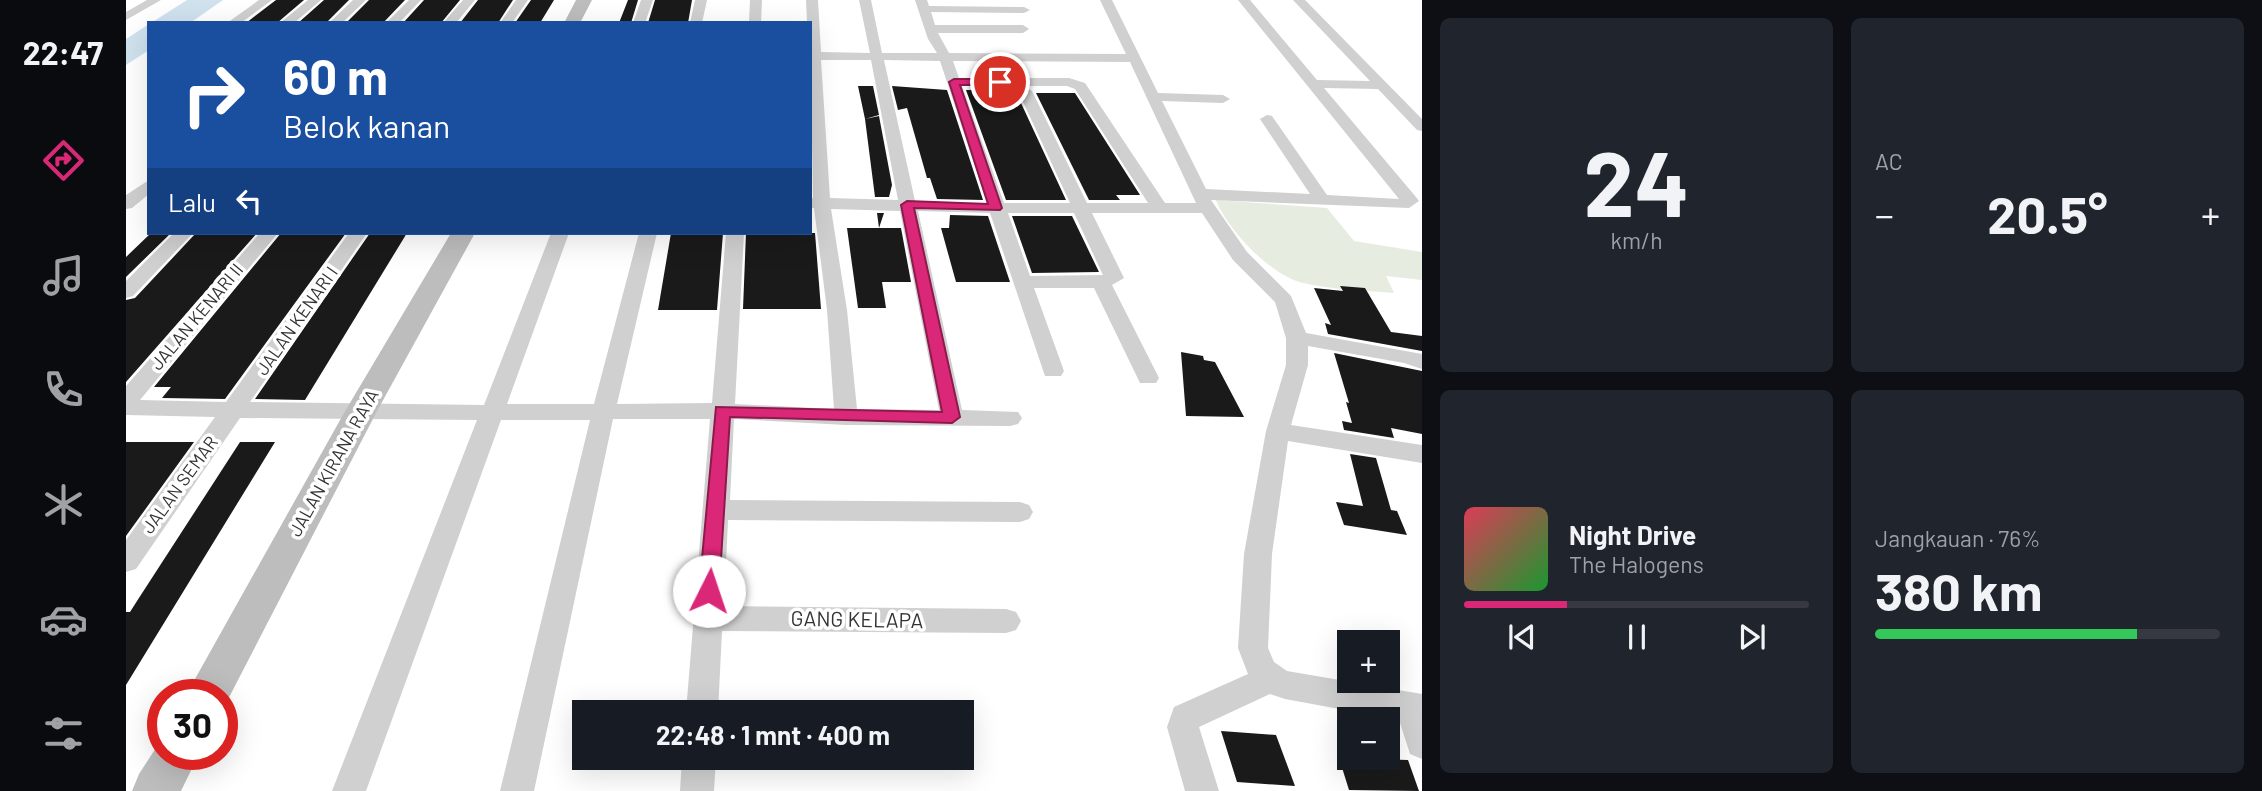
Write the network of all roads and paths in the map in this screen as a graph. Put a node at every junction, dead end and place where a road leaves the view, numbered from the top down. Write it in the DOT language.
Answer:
graph roads {
  1 [pos="155,0"];
  2 [pos="265,0"];
  3 [pos="315,0"];
  4 [pos="360,0"];
  5 [pos="415,0"];
  6 [pos="469,0"];
  7 [pos="522,0"];
  8 [pos="584,0"];
  9 [pos="647,0"];
  10 [pos="701,0"];
  11 [pos="757,0"];
  12 [pos="812,0"];
  13 [pos="866,0"];
  14 [pos="1106,0"];
  15 [pos="1244,0"];
  16 [pos="1299,0"];
  17 [pos="922,5"];
  18 [pos="1024,10"];
  19 [pos="126,17"];
  20 [pos="236,21"];
  21 [pos="289,21"];
  22 [pos="337,21"];
  23 [pos="394,21"];
  24 [pos="451,21"];
  25 [pos="507,21"];
  26 [pos="573,21"];
  27 [pos="640,21"];
  28 [pos="696,21"];
  29 [pos="755,21"];
  30 [pos="931,29"];
  31 [pos="1023,29"];
  32 [pos="813,56"];
  33 [pos="877,56"];
  34 [pos="945,56"];
  35 [pos="1133,58"];
  36 [pos="954,82"];
  37 [pos="1313,84"];
  38 [pos="1382,85"];
  39 [pos="1026,91"];
  40 [pos="1153,97"];
  41 [pos="1223,99"];
  42 [pos="1267,119"];
  43 [pos="1422,127"];
  44 [pos="147,187"];
  45 [pos="134,199"];
  46 [pos="1322,200"];
  47 [pos="1203,201"];
  48 [pos="816,203"];
  49 [pos="907,205"];
  50 [pos="1417,205"];
  51 [pos="1159,207"];
  52 [pos="996,208"];
  53 [pos="1081,208"];
  54 [pos="182,235"];
  55 [pos="267,235"];
  56 [pos="357,235"];
  57 [pos="462,235"];
  58 [pos="559,235"];
  59 [pos="647,235"];
  60 [pos="735,235"];
  61 [pos="1021,282"];
  62 [pos="1101,282"];
  63 [pos="126,292"];
  64 [pos="1297,338"];
  65 [pos="1422,362"];
  66 [pos="1053,371"];
  67 [pos="1148,378"];
  68 [pos="126,401"];
  69 [pos="126,407"];
  70 [pos="235,408"];
  71 [pos="722,411"];
  72 [pos="603,412"];
  73 [pos="360,413"];
  74 [pos="490,413"];
  75 [pos="846,416"];
  76 [pos="952,417"];
  77 [pos="1010,418"];
  78 [pos="1278,431"];
  79 [pos="1422,454"];
  80 [pos="714,510"];
  81 [pos="1020,512"];
  82 [pos="126,561"];
  83 [pos="707,618"];
  84 [pos="1006,621"];
  85 [pos="1268,678"];
  86 [pos="217,679"];
  87 [pos="703,700"];
  88 [pos="1417,708"];
  89 [pos="1422,743"];
  90 [pos="167,770"];
  91 [pos="699,770"];
  92 [pos="156,791"];
  93 [pos="349,791"];
  94 [pos="517,791"];
  95 [pos="698,791"];
  96 [pos="1202,791"];
  1 -- 19 [label="street"];
  2 -- 20 [label="street"];
  3 -- 21 [label="street"];
  4 -- 22 [label="street"];
  5 -- 23 [label="street"];
  6 -- 24 [label="street"];
  7 -- 25 [label="street"];
  8 -- 26 [label="street"];
  9 -- 27 [label="street"];
  10 -- 28 [label="street"];
  11 -- 29 [label="street"];
  12 -- 32 [label="street"];
  13 -- 33 [label="street"];
  14 -- 35 [label="street"];
  15 -- 37 [label="street"];
  16 -- 38 [label="street"];
  17 -- 18 [label="street"];
  17 -- 30 [label="street"];
  30 -- 31 [label="street"];
  30 -- 34 [label="street"];
  32 -- 33 [label="street"];
  32 -- 48 [label="street"];
  33 -- 34 [label="street"];
  33 -- 49 [label="street"];
  34 -- 35 [label="street"];
  34 -- 36 [label="street"];
  35 -- 40 [label="street"];
  36 -- 51 [label="street"];
  36 -- 52 [label="street"];
  37 -- 38 [label="street"];
  37 -- 50 [label="street"];
  38 -- 43 [label="street"];
  39 -- 53 [label="street"];
  40 -- 41 [label="street"];
  40 -- 47 [label="street"];
  42 -- 46 [label="street"];
  44 -- 45 [label="street"];
  46 -- 47 [label="street"];
  46 -- 50 [label="street"];
  47 -- 51 [label="street"];
  47 -- 64 [label="street"];
  48 -- 49 [label="street"];
  48 -- 75 [label="street"];
  49 -- 52 [label="street"];
  49 -- 76 [label="street"];
  51 -- 53 [label="street"];
  52 -- 53 [label="street"];
  52 -- 61 [label="street"];
  53 -- 62 [label="street"];
  54 -- 63 [label="street"];
  55 -- 68 [label="street, JALAN KENARI II"];
  56 -- 70 [label="street, JALAN KENARI I"];
  57 -- 73 [label="street, JALAN KIRANA RAYA"];
  58 -- 74 [label="street"];
  59 -- 72 [label="street"];
  60 -- 71 [label="street"];
  61 -- 62 [label="street"];
  61 -- 66 [label="street"];
  62 -- 67 [label="street"];
  64 -- 65 [label="street"];
  64 -- 78 [label="street"];
  69 -- 70 [label="street"];
  70 -- 73 [label="street"];
  70 -- 82 [label="street, JALAN SEMAR"];
  71 -- 72 [label="street"];
  71 -- 75 [label="street"];
  71 -- 80 [label="street"];
  72 -- 74 [label="street"];
  72 -- 94 [label="street"];
  73 -- 74 [label="street"];
  73 -- 86 [label="street, JALAN KIRANA RAYA"];
  74 -- 93 [label="street"];
  75 -- 76 [label="street"];
  76 -- 77 [label="street"];
  78 -- 79 [label="street"];
  78 -- 85 [label="street"];
  80 -- 81 [label="street"];
  80 -- 83 [label="street"];
  83 -- 84 [label="street, GANG KELAPA"];
  83 -- 87 [label="street"];
  85 -- 88 [label="street"];
  85 -- 96 [label="street"];
  88 -- 89 [label="street"];
  90 -- 92 [label="street"];
  91 -- 95 [label="street"];
}
